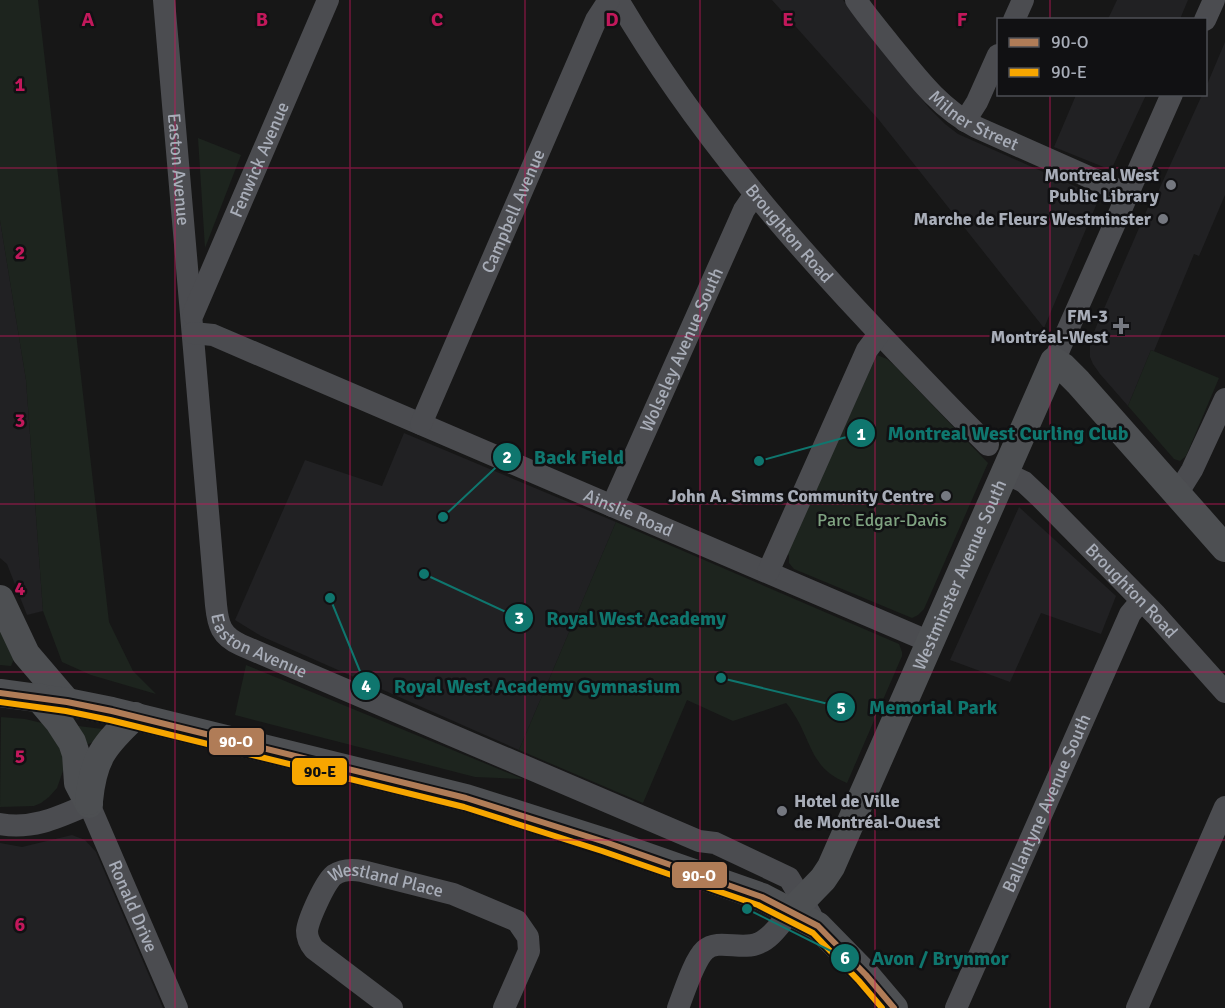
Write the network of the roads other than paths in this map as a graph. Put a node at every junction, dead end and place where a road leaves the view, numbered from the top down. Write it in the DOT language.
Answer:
graph roads {
  1 [pos="164,0"];
  2 [pos="328,0"];
  3 [pos="609,0"];
  4 [pos="618,0"];
  5 [pos="856,0"];
  6 [pos="1023,0"];
  7 [pos="1214,0"];
  8 [pos="1015,18"];
  9 [pos="1206,18"];
  10 [pos="997,59"];
  11 [pos="1171,96"];
  12 [pos="965,121"];
  13 [pos="1128,194"];
  14 [pos="755,195"];
  15 [pos="192,325"];
  16 [pos="879,333"];
  17 [pos="1054,362"];
  18 [pos="1091,396"];
  19 [pos="1225,399"];
  20 [pos="1028,421"];
  21 [pos="421,424"];
  22 [pos="988,445"];
  23 [pos="1005,473"];
  24 [pos="1177,494"];
  25 [pos="612,506"];
  26 [pos="1225,548"];
  27 [pos="768,572"];
  28 [pos="0,599"];
  29 [pos="1141,601"];
  30 [pos="930,642"];
  31 [pos="1225,692"];
  32 [pos="0,693"];
  33 [pos="38,697"];
  34 [pos="67,702"];
  35 [pos="135,716"];
  36 [pos="89,804"];
  37 [pos="1225,807"];
  38 [pos="0,824"];
  39 [pos="797,906"];
  40 [pos="177,1008"];
  41 [pos="392,1008"];
  42 [pos="504,1008"];
  43 [pos="678,1008"];
  44 [pos="893,1008"];
  45 [pos="956,1008"];
  46 [pos="1137,1008"];
  1 -- 15 [label="street, Easton Avenue"];
  2 -- 15 [label="street, Fenwick Avenue"];
  3 -- 21 [label="street, Campbell Avenue"];
  4 -- 14 [label="street, Broughton Road"];
  5 -- 12 [label="street, Milner Street"];
  6 -- 8 [label="street"];
  7 -- 9 [label="street"];
  10 -- 12 [label="street"];
  11 -- 13 [label="street"];
  12 -- 13 [label="street, Milner Street"];
  13 -- 17 [label="street"];
  14 -- 16 [label="street, Broughton Road"];
  14 -- 25 [label="street, Wolseley Avenue South"];
  15 -- 21 [label="street, Ainslie Road"];
  15 -- 39 [label="street, Easton Avenue"];
  16 -- 22 [label="street, Broughton Road"];
  16 -- 27 [label="street"];
  17 -- 18 [label="main road"];
  17 -- 20 [label="main road, Westminster Avenue South"];
  18 -- 20 [label="main road"];
  18 -- 24 [label="main road"];
  19 -- 24 [label="street"];
  20 -- 23 [label="main road, Westminster Avenue South"];
  21 -- 25 [label="street, Ainslie Road"];
  23 -- 29 [label="street, Broughton Road"];
  23 -- 30 [label="main road, Westminster Avenue South"];
  24 -- 26 [label="main road"];
  25 -- 27 [label="street, Ainslie Road"];
  27 -- 30 [label="street, Ainslie Road"];
  28 -- 34 [label="main road"];
  29 -- 31 [label="street, Broughton Road"];
  29 -- 45 [label="street, Ballantyne Avenue South"];
  30 -- 39 [label="main road, Westminster Avenue South"];
  32 -- 33 [label="main road"];
  33 -- 34 [label="main road"];
  33 -- 36 [label="main road"];
  34 -- 35 [label="main road"];
  35 -- 36 [label="main road"];
  35 -- 39 [label="main road"];
  36 -- 38 [label="street"];
  36 -- 40 [label="street, Ronald Drive"];
  37 -- 46 [label="street"];
  39 -- 43 [label="street"];
  39 -- 44 [label="main road"];
  41 -- 42 [label="street, Westland Place"];
}
